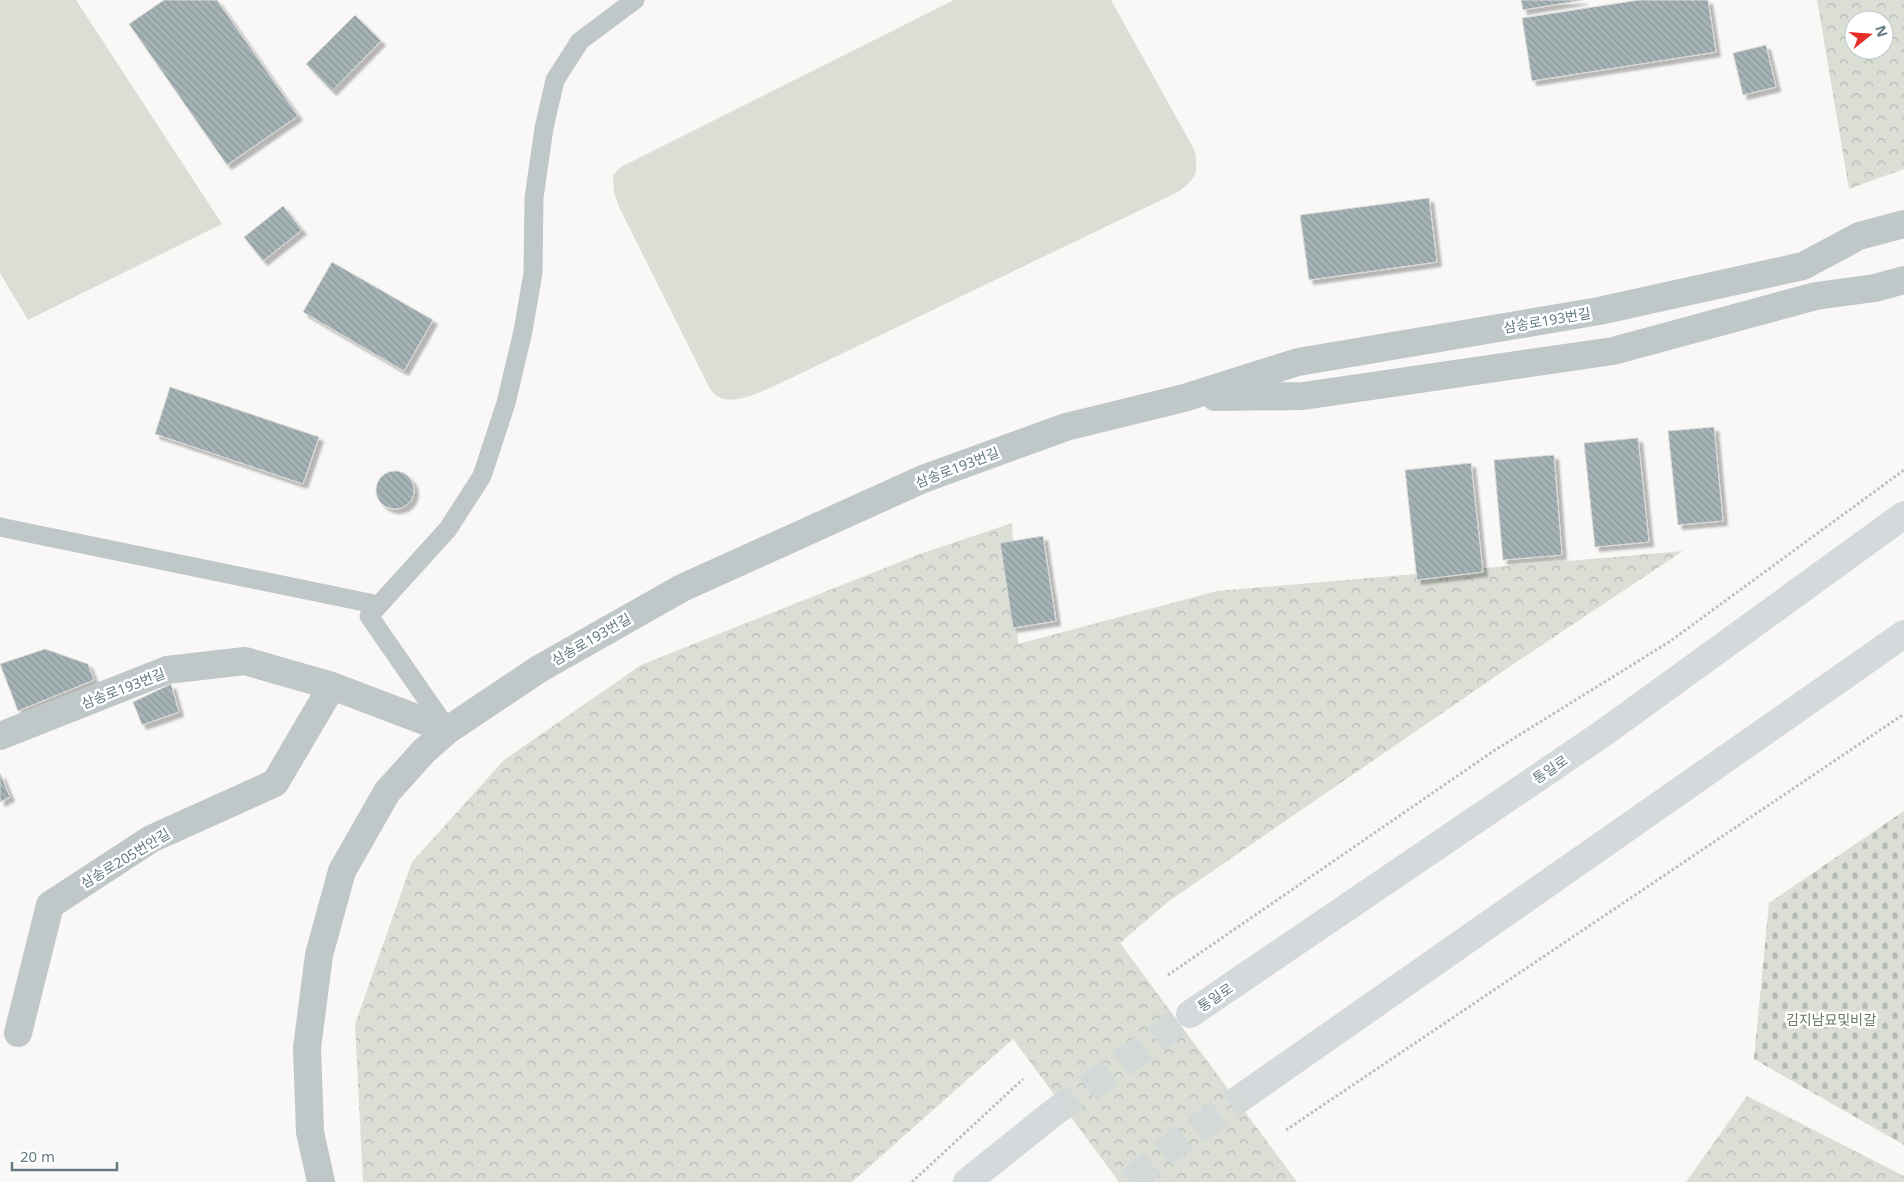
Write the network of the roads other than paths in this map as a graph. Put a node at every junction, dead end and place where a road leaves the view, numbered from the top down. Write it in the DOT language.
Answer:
graph roads {
  1 [pos="635,0"];
  2 [pos="1904,224"];
  3 [pos="1904,280"];
  4 [pos="1184,398"];
  5 [pos="1904,515"];
  6 [pos="0,527"];
  7 [pos="379,605"];
  8 [pos="1904,634"];
  9 [pos="332,686"];
  10 [pos="448,730"];
  11 [pos="0,736"];
  12 [pos="1190,1014"];
  13 [pos="18,1033"];
  14 [pos="1255,1088"];
  15 [pos="1053,1114"];
  16 [pos="321,1182"];
  17 [pos="967,1182"];
  1 -- 7 [label="lane"];
  2 -- 4 [label="street, 삼송로193번길"];
  3 -- 4 [label="street, 삼송로193번길"];
  4 -- 10 [label="street, 삼송로193번길"];
  5 -- 12 [label="main road, 통일로"];
  6 -- 7 [label="lane"];
  7 -- 10 [label="lane"];
  8 -- 14 [label="main road"];
  9 -- 10 [label="street, 삼송로193번길"];
  9 -- 11 [label="street, 삼송로193번길"];
  9 -- 13 [label="street, 삼송로205번안길"];
  10 -- 16 [label="street"];
  15 -- 17 [label="main road"];
}
